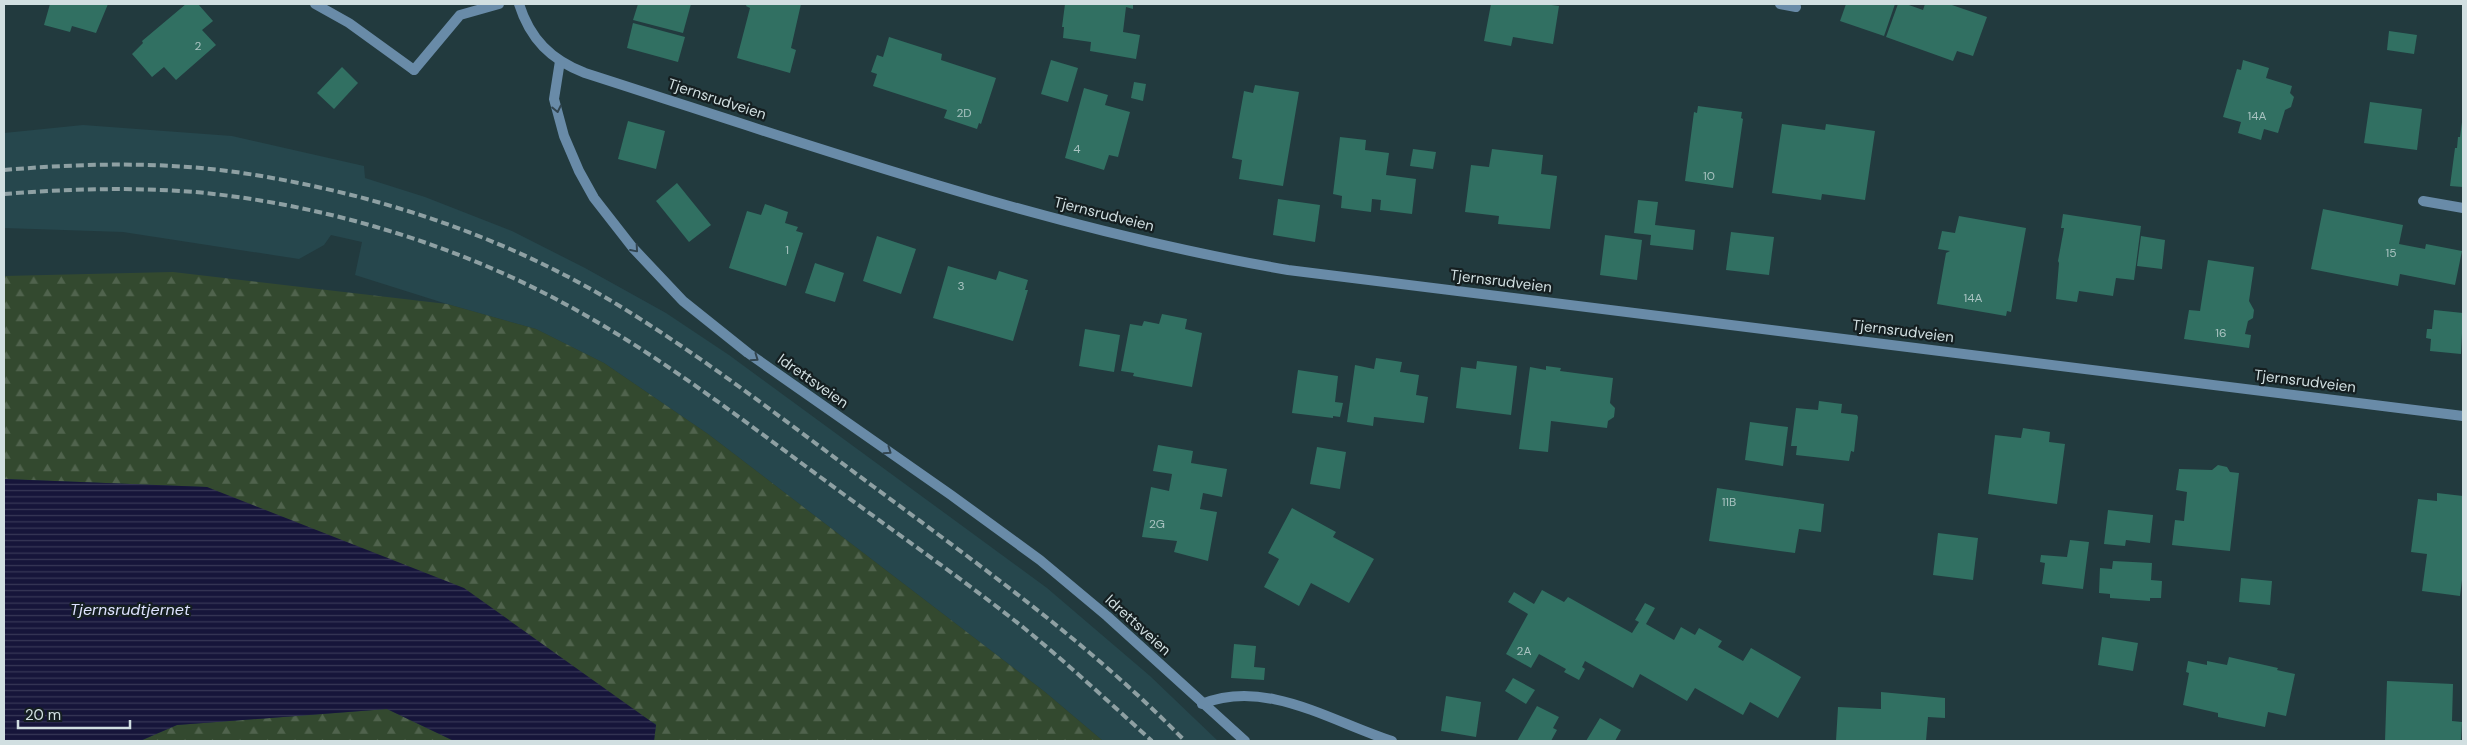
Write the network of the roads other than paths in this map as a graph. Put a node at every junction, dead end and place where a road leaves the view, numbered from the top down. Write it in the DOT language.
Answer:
graph roads {
  1 [pos="315,4"];
  2 [pos="499,4"];
  3 [pos="519,4"];
  4 [pos="1780,4"];
  5 [pos="1796,6"];
  6 [pos="560,61"];
  7 [pos="2423,201"];
  8 [pos="2463,208"];
  9 [pos="2463,416"];
  10 [pos="1202,704"];
  11 [pos="1245,741"];
  12 [pos="1392,741"];
  1 -- 2 [label="street"];
  3 -- 6 [label="street"];
  4 -- 5 [label="street"];
  6 -- 9 [label="street, Tjernsrudveien"];
  6 -- 10 [label="street, Idrettsveien, one-way"];
  7 -- 8 [label="street"];
  10 -- 11 [label="street, Idrettsveien"];
  10 -- 12 [label="street"];
}
